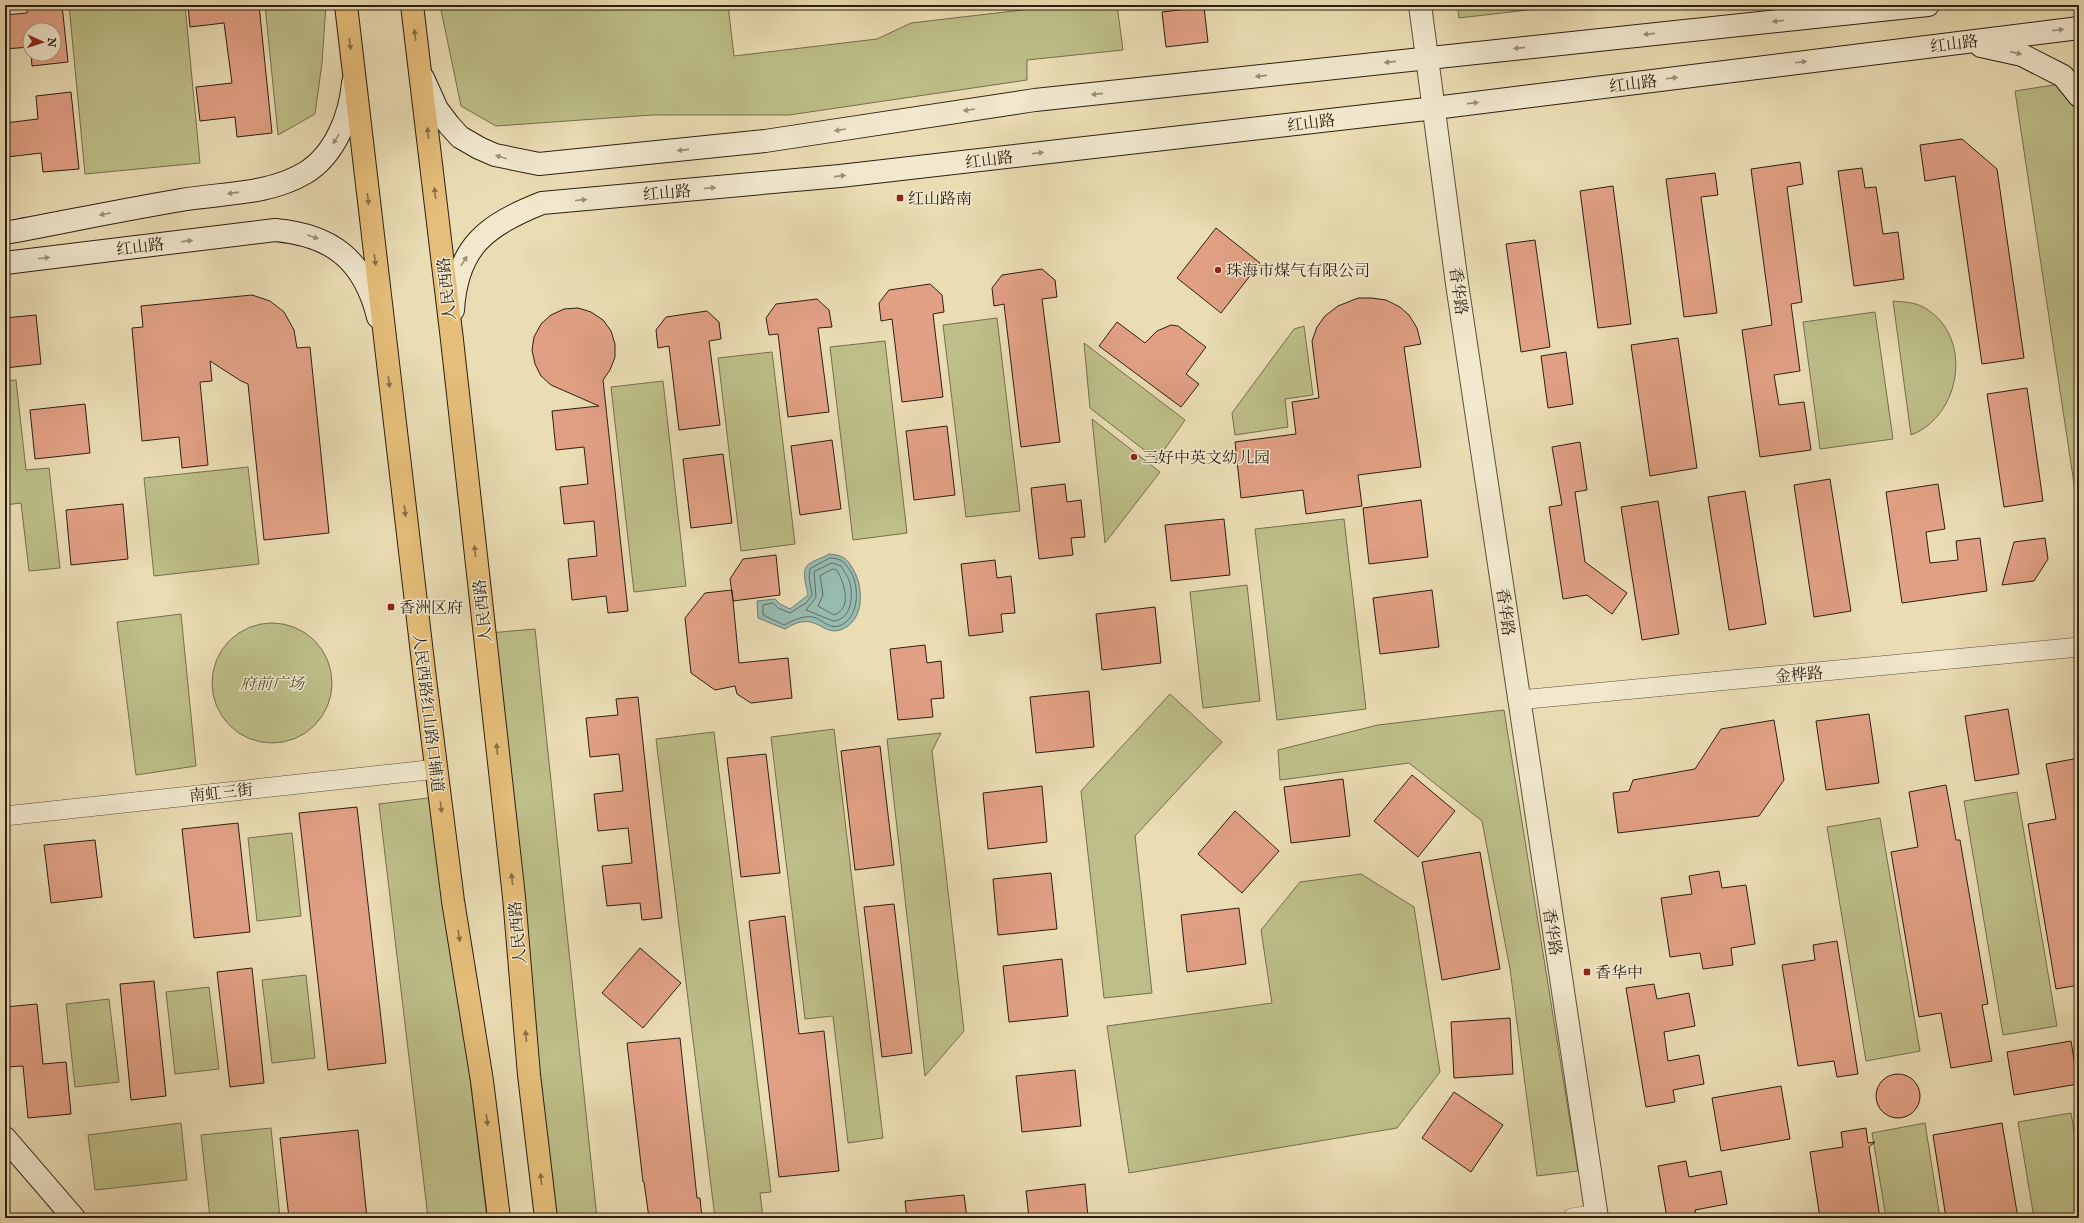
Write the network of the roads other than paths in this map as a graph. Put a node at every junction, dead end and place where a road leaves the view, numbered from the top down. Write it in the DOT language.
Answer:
graph roads {
  1 [pos="346,5"];
  2 [pos="412,5"];
  3 [pos="1420,5"];
  4 [pos="1928,5"];
  5 [pos="2079,28"];
  6 [pos="1964,42"];
  7 [pos="1429,57"];
  8 [pos="419,66"];
  9 [pos="354,76"];
  10 [pos="2079,96"];
  11 [pos="1435,108"];
  12 [pos="5,233"];
  13 [pos="5,263"];
  14 [pos="452,340"];
  15 [pos="385,344"];
  16 [pos="2079,647"];
  17 [pos="1518,700"];
  18 [pos="437,769"];
  19 [pos="5,816"];
  20 [pos="5,1138"];
  21 [pos="1597,1216"];
  22 [pos="74,1218"];
  23 [pos="499,1218"];
  24 [pos="546,1218"];
  25 [pos="1572,1218"];
  1 -- 9 [label="main road, one-way"];
  8 -- 2 [label="main road, 人民西路, one-way"];
  3 -- 7 [label="main road, 香华路"];
  4 -- 7 [label="main road, one-way"];
  6 -- 5 [label="main road, 红山路, one-way"];
  6 -- 10 [label="main road, one-way"];
  11 -- 6 [label="main road, 红山路, one-way"];
  7 -- 8 [label="main road, one-way"];
  7 -- 11 [label="main road, 香华路"];
  14 -- 8 [label="main road, 人民西路, one-way"];
  9 -- 12 [label="main road, one-way"];
  9 -- 15 [label="main road, one-way"];
  14 -- 11 [label="main road, 红山路, one-way"];
  11 -- 17 [label="main road, 香华路"];
  13 -- 15 [label="main road, 红山路, one-way"];
  24 -- 14 [label="main road, 人民西路, one-way"];
  15 -- 18 [label="main road, 人民西路红山路口辅道, one-way"];
  16 -- 17 [label="street, 金桦路"];
  17 -- 21 [label="main road, 香华路"];
  18 -- 19 [label="street, 南虹三街"];
  18 -- 23 [label="main road, 人民西路红山路口辅道, one-way"];
  20 -- 22 [label="main road"];
  21 -- 25 [label="street"];
}
